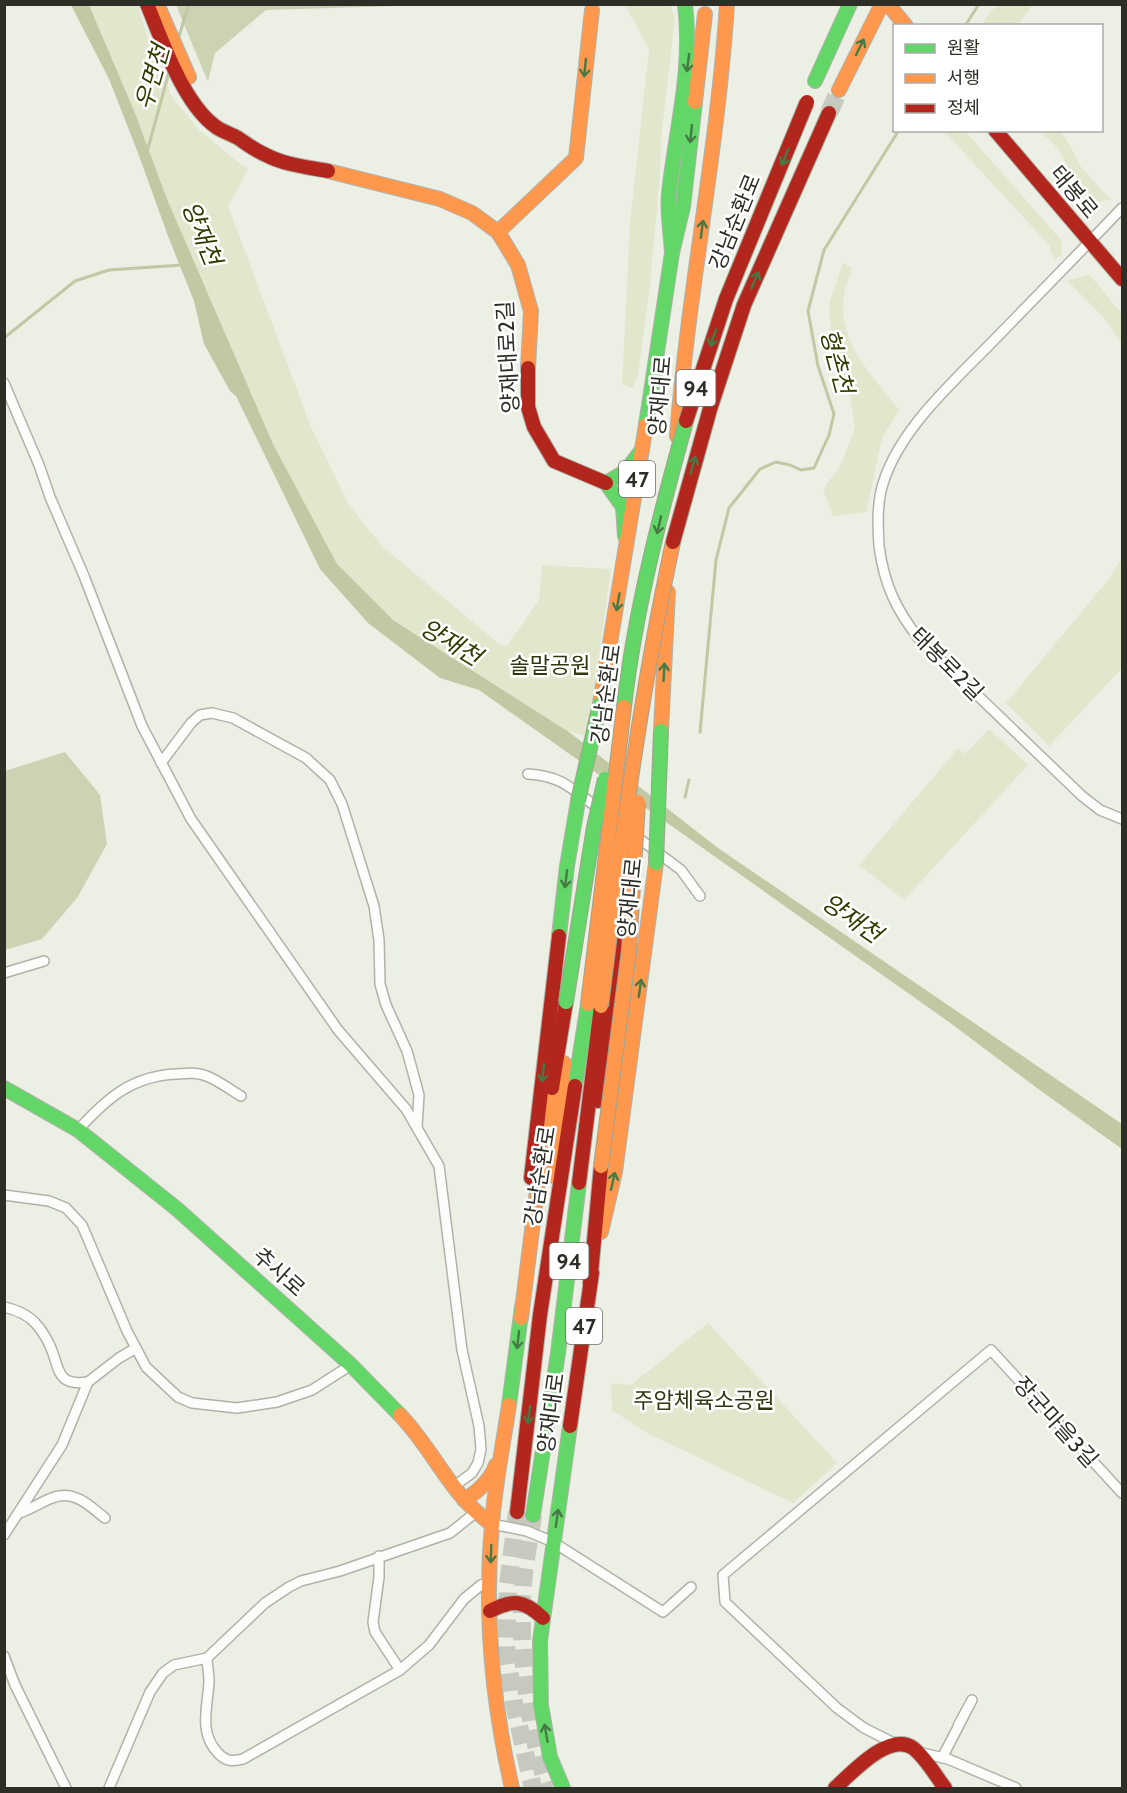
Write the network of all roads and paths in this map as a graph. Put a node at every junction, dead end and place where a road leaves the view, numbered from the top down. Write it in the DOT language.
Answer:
graph roads {
  1 [pos="147,4"];
  2 [pos="157,4"];
  3 [pos="685,4"];
  4 [pos="850,4"];
  5 [pos="882,4"];
  6 [pos="888,4"];
  7 [pos="726,8"];
  8 [pos="592,10"];
  9 [pos="705,14"];
  10 [pos="904,24"];
  11 [pos="163,29"];
  12 [pos="815,81"];
  13 [pos="839,90"];
  14 [pos="807,102"];
  15 [pos="829,113"];
  16 [pos="997,132"];
  17 [pos="1122,208"];
  18 [pos="498,232"];
  19 [pos="1089,243"];
  20 [pos="672,253"];
  21 [pos="1122,279"];
  22 [pos="4,383"];
  23 [pos="642,450"];
  24 [pos="606,483"];
  25 [pos="627,552"];
  26 [pos="626,687"];
  27 [pos="646,687"];
  28 [pos="658,759"];
  29 [pos="161,763"];
  30 [pos="528,774"];
  31 [pos="577,806"];
  32 [pos="1122,819"];
  33 [pos="700,896"];
  34 [pos="44,961"];
  35 [pos="4,973"];
  36 [pos="594,1005"];
  37 [pos="4,1088"];
  38 [pos="241,1096"];
  39 [pos="417,1127"];
  40 [pos="78,1130"];
  41 [pos="4,1196"];
  42 [pos="590,1284"];
  43 [pos="4,1307"];
  44 [pos="540,1315"];
  45 [pos="521,1318"];
  46 [pos="136,1348"];
  47 [pos="558,1353"];
  48 [pos="351,1365"];
  49 [pos="88,1382"];
  50 [pos="506,1437"];
  51 [pos="453,1487"];
  52 [pos="1122,1493"];
  53 [pos="464,1500"];
  54 [pos="475,1512"];
  55 [pos="517,1512"];
  56 [pos="19,1513"];
  57 [pos="533,1515"];
  58 [pos="105,1518"];
  59 [pos="492,1524"];
  60 [pos="4,1535"];
  61 [pos="553,1542"];
  62 [pos="379,1556"];
  63 [pos="489,1582"];
  64 [pos="691,1587"];
  65 [pos="490,1611"];
  66 [pos="543,1618"];
  67 [pos="4,1656"];
  68 [pos="207,1658"];
  69 [pos="400,1670"];
  70 [pos="972,1700"];
  71 [pos="896,1744"];
  72 [pos="914,1751"];
  73 [pos="942,1758"];
  74 [pos="66,1788"];
  75 [pos="108,1788"];
  76 [pos="512,1788"];
  77 [pos="563,1788"];
  78 [pos="835,1788"];
  79 [pos="945,1788"];
  80 [pos="1016,1788"];
  1 -- 11 [label="main road, 양재대로2길"];
  2 -- 11 [label="main road, 양재대로2길"];
  3 -- 20 [label="main road, one-way"];
  4 -- 12 [label="main road"];
  13 -- 5 [label="main road, one-way"];
  6 -- 10 [label="main road"];
  28 -- 7 [label="main road, 양재대로 / 47, one-way, bridge"];
  8 -- 18 [label="main road, one-way"];
  9 -- 20 [label="main road, 양재대로 / 47, one-way"];
  11 -- 18 [label="main road, 양재대로2길"];
  14 -- 26 [label="main road, 강남순환로 / 94, one-way, bridge"];
  27 -- 15 [label="main road, 강남순환로 / 94, one-way, bridge"];
  16 -- 19 [label="main road, 태봉로"];
  17 -- 19 [label="street, 태봉로2길"];
  18 -- 24 [label="main road, 양재대로2길"];
  19 -- 21 [label="main road, 태봉로"];
  19 -- 32 [label="street, 태봉로2길"];
  20 -- 23 [label="main road, 양재대로 / 47"];
  22 -- 29 [label="street"];
  23 -- 24 [label="main road"];
  23 -- 25 [label="main road, 양재대로 / 47"];
  24 -- 25 [label="main road"];
  25 -- 31 [label="main road, 양재대로 / 47, one-way, bridge"];
  26 -- 36 [label="main road, 강남순환로 / 94, bridge"];
  26 -- 45 [label="main road, bridge"];
  27 -- 36 [label="main road, 강남순환로 / 94, bridge"];
  27 -- 42 [label="main road, bridge"];
  42 -- 28 [label="main road, 양재대로 / 47, one-way, bridge"];
  28 -- 47 [label="main road, bridge"];
  29 -- 39 [label="street"];
  29 -- 39 [label="street"];
  30 -- 33 [label="street"];
  31 -- 44 [label="main road"];
  31 -- 45 [label="main road, 양재대로 / 47, one-way"];
  34 -- 35 [label="street"];
  36 -- 44 [label="main road, 강남순환로"];
  36 -- 47 [label="main road, 양재대로 / 94"];
  37 -- 40 [label="main road, 추사로"];
  38 -- 40 [label="street"];
  39 -- 51 [label="street"];
  40 -- 48 [label="main road, 추사로"];
  41 -- 46 [label="street"];
  61 -- 42 [label="main road, 양재대로 / 47, one-way"];
  43 -- 49 [label="street"];
  44 -- 55 [label="main road, 양재대로, one-way"];
  45 -- 50 [label="main road, 양재대로 / 47, one-way"];
  46 -- 48 [label="street"];
  46 -- 49 [label="street"];
  47 -- 57 [label="main road, 양재대로 / 94"];
  48 -- 51 [label="main road, 추사로"];
  49 -- 56 [label="street"];
  50 -- 53 [label="main road"];
  50 -- 59 [label="main road, 양재대로 / 47"];
  51 -- 53 [label="main road, 추사로"];
  52 -- 71 [label="street, 장군마을3길"];
  53 -- 54 [label="main road, 추사로"];
  54 -- 59 [label="main road, 추사로"];
  54 -- 62 [label="street"];
  56 -- 58 [label="street"];
  56 -- 60 [label="street"];
  59 -- 61 [label="street"];
  59 -- 63 [label="main road, 양재대로 / 47, one-way"];
  61 -- 64 [label="street"];
  61 -- 66 [label="main road, 양재대로 / 47"];
  62 -- 68 [label="street"];
  62 -- 69 [label="street"];
  63 -- 65 [label="main road, 양재대로 / 47"];
  63 -- 69 [label="street"];
  65 -- 66 [label="main road"];
  65 -- 76 [label="main road, 양재대로 / 47"];
  77 -- 66 [label="main road, 양재대로 / 47, one-way"];
  67 -- 74 [label="street"];
  68 -- 69 [label="street"];
  68 -- 75 [label="street"];
  70 -- 73 [label="street"];
  71 -- 72 [label="main road"];
  71 -- 78 [label="main road"];
  72 -- 73 [label="street"];
  72 -- 79 [label="main road"];
  73 -- 80 [label="street"];
}
